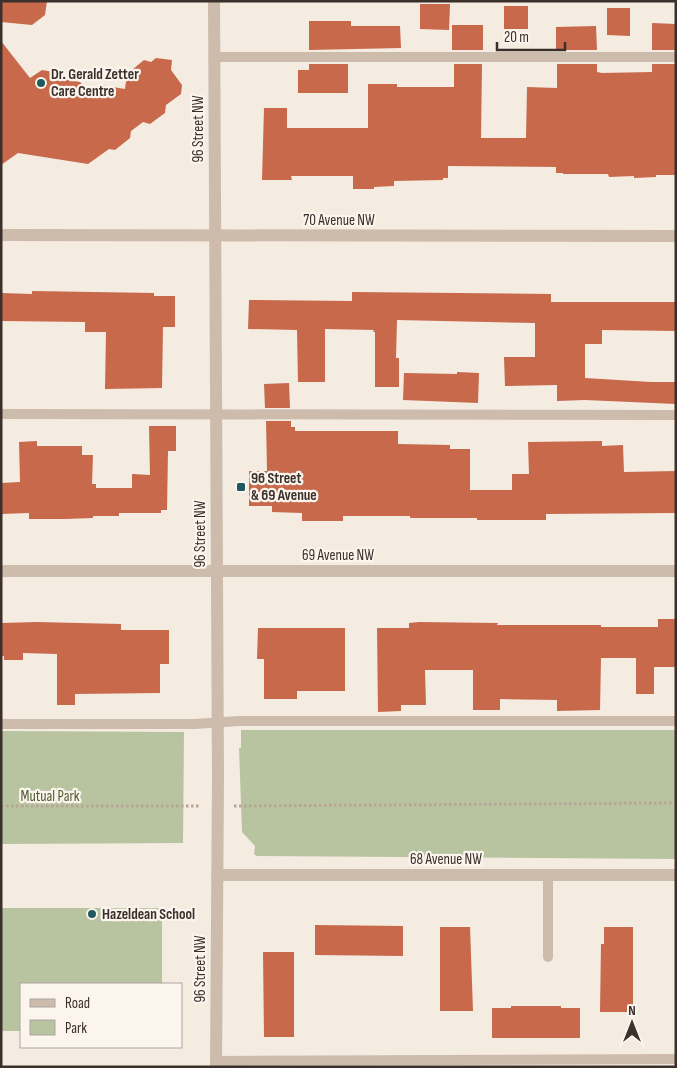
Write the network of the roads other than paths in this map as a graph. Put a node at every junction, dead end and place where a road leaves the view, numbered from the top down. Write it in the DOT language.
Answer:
graph roads {
  1 [pos="214,1"];
  2 [pos="214,57"];
  3 [pos="676,58"];
  4 [pos="1,236"];
  5 [pos="214,236"];
  6 [pos="676,236"];
  7 [pos="1,414"];
  8 [pos="216,414"];
  9 [pos="676,414"];
  10 [pos="1,571"];
  11 [pos="676,571"];
  12 [pos="217,572"];
  13 [pos="676,721"];
  14 [pos="217,722"];
  15 [pos="1,724"];
  16 [pos="217,875"];
  17 [pos="548,875"];
  18 [pos="676,875"];
  19 [pos="548,957"];
  20 [pos="676,1059"];
  21 [pos="216,1064"];
  1 -- 2 [label="street, 96 Street NW"];
  2 -- 3 [label="lane"];
  2 -- 5 [label="street, 96 Street NW"];
  4 -- 5 [label="street, 70 Avenue NW"];
  5 -- 6 [label="street, 70 Avenue NW"];
  5 -- 8 [label="street, 96 Street NW"];
  7 -- 8 [label="lane"];
  8 -- 9 [label="lane"];
  8 -- 12 [label="street, 96 Street NW"];
  10 -- 12 [label="street, 69 Avenue NW"];
  11 -- 12 [label="street, 69 Avenue NW"];
  12 -- 14 [label="street, 96 Street NW"];
  13 -- 14 [label="lane"];
  14 -- 15 [label="lane"];
  14 -- 16 [label="street, 96 Street NW"];
  16 -- 17 [label="street, 68 Avenue NW"];
  16 -- 21 [label="street, 96 Street NW"];
  17 -- 18 [label="street, 68 Avenue NW"];
  17 -- 19 [label="lane"];
  20 -- 21 [label="lane"];
}
